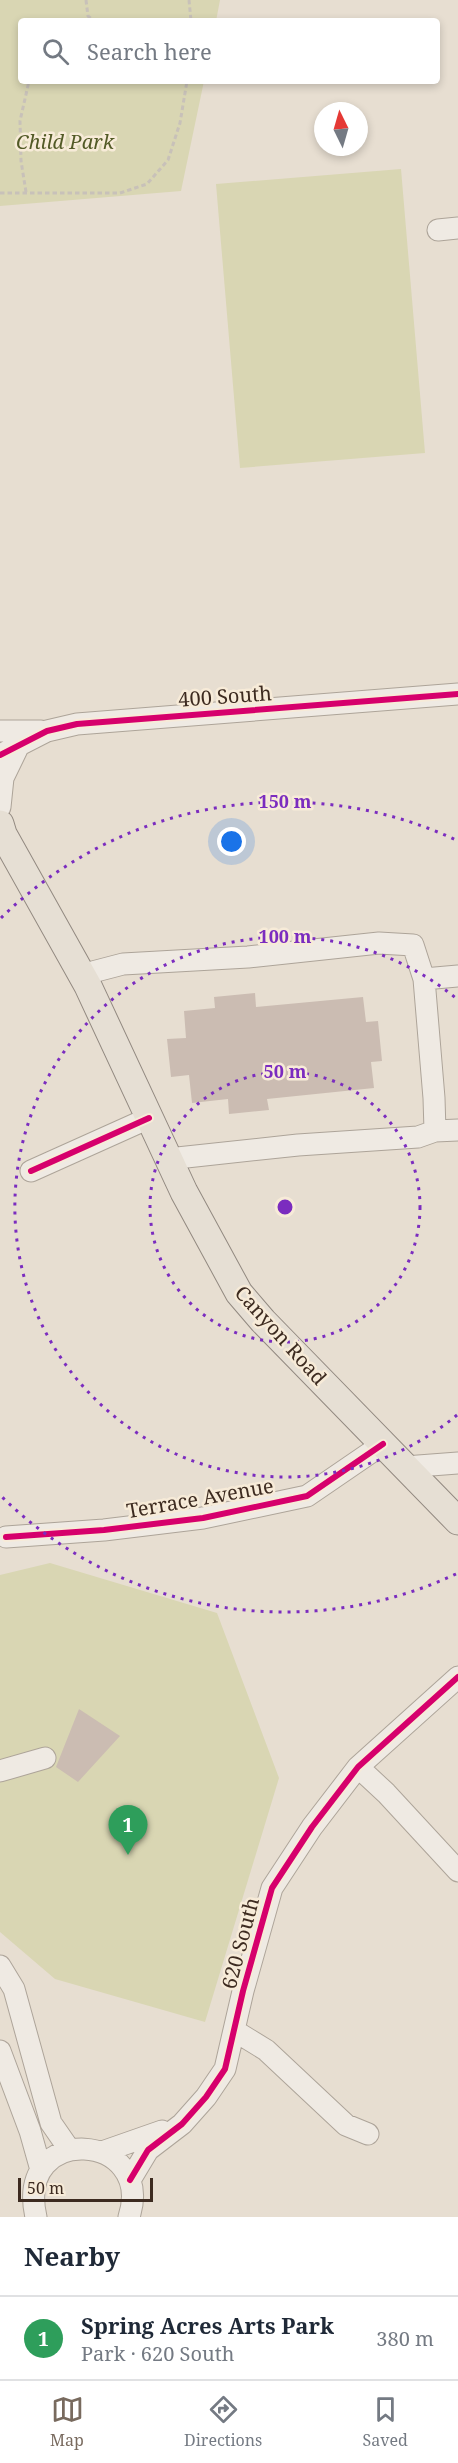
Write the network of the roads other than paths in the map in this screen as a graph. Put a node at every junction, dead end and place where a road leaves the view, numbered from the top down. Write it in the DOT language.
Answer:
graph roads {
  1 [pos="458,694"];
  2 [pos="0,731"];
  3 [pos="47,731"];
  4 [pos="19,745"];
  5 [pos="0,755"];
  6 [pos="0,807"];
  7 [pos="1,830"];
  8 [pos="81,975"];
  9 [pos="458,976"];
  10 [pos="424,979"];
  11 [pos="149,1118"];
  12 [pos="458,1130"];
  13 [pos="435,1131"];
  14 [pos="168,1159"];
  15 [pos="31,1172"];
  16 [pos="383,1444"];
  17 [pos="458,1463"];
  18 [pos="405,1467"];
  19 [pos="458,1521"];
  20 [pos="6,1537"];
  21 [pos="458,1677"];
  22 [pos="45,1758"];
  23 [pos="358,1767"];
  24 [pos="0,1771"];
  25 [pos="458,1871"];
  26 [pos="0,1966"];
  27 [pos="235,2031"];
  28 [pos="0,2051"];
  29 [pos="8,2095"];
  30 [pos="182,2124"];
  31 [pos="368,2134"];
  32 [pos="69,2150"];
  33 [pos="102,2152"];
  34 [pos="40,2170"];
  35 [pos="130,2180"];
  36 [pos="132,2214"];
  37 [pos="36,2217"];
  1 -- 3 [label="street, 400 South"];
  2 -- 3 [label="street, 400 South"];
  3 -- 4 [label="street, 400 South"];
  4 -- 5 [label="street, 400 South"];
  4 -- 6 [label="street"];
  7 -- 8 [label="main road, Canyon Road"];
  8 -- 10 [label="street"];
  8 -- 11 [label="main road, Canyon Road"];
  9 -- 10 [label="street"];
  10 -- 13 [label="street"];
  11 -- 14 [label="main road, Canyon Road"];
  11 -- 15 [label="street"];
  12 -- 13 [label="street"];
  13 -- 14 [label="street"];
  14 -- 16 [label="main road, Canyon Road"];
  16 -- 18 [label="main road, Canyon Road"];
  16 -- 20 [label="street, Terrace Avenue"];
  17 -- 18 [label="street"];
  18 -- 19 [label="main road, Canyon Road"];
  21 -- 23 [label="street, 620 South"];
  22 -- 24 [label="street"];
  23 -- 25 [label="street"];
  23 -- 27 [label="street, 620 South"];
  26 -- 32 [label="street"];
  27 -- 30 [label="street, 620 South"];
  27 -- 31 [label="street"];
  28 -- 29 [label="street"];
  29 -- 34 [label="street"];
  30 -- 33 [label="street, 620 South"];
  30 -- 35 [label="street, 620 South"];
  32 -- 33 [label="street, 620 South"];
  32 -- 34 [label="street"];
  33 -- 35 [label="street"];
  34 -- 37 [label="street"];
  35 -- 36 [label="street"];
}
